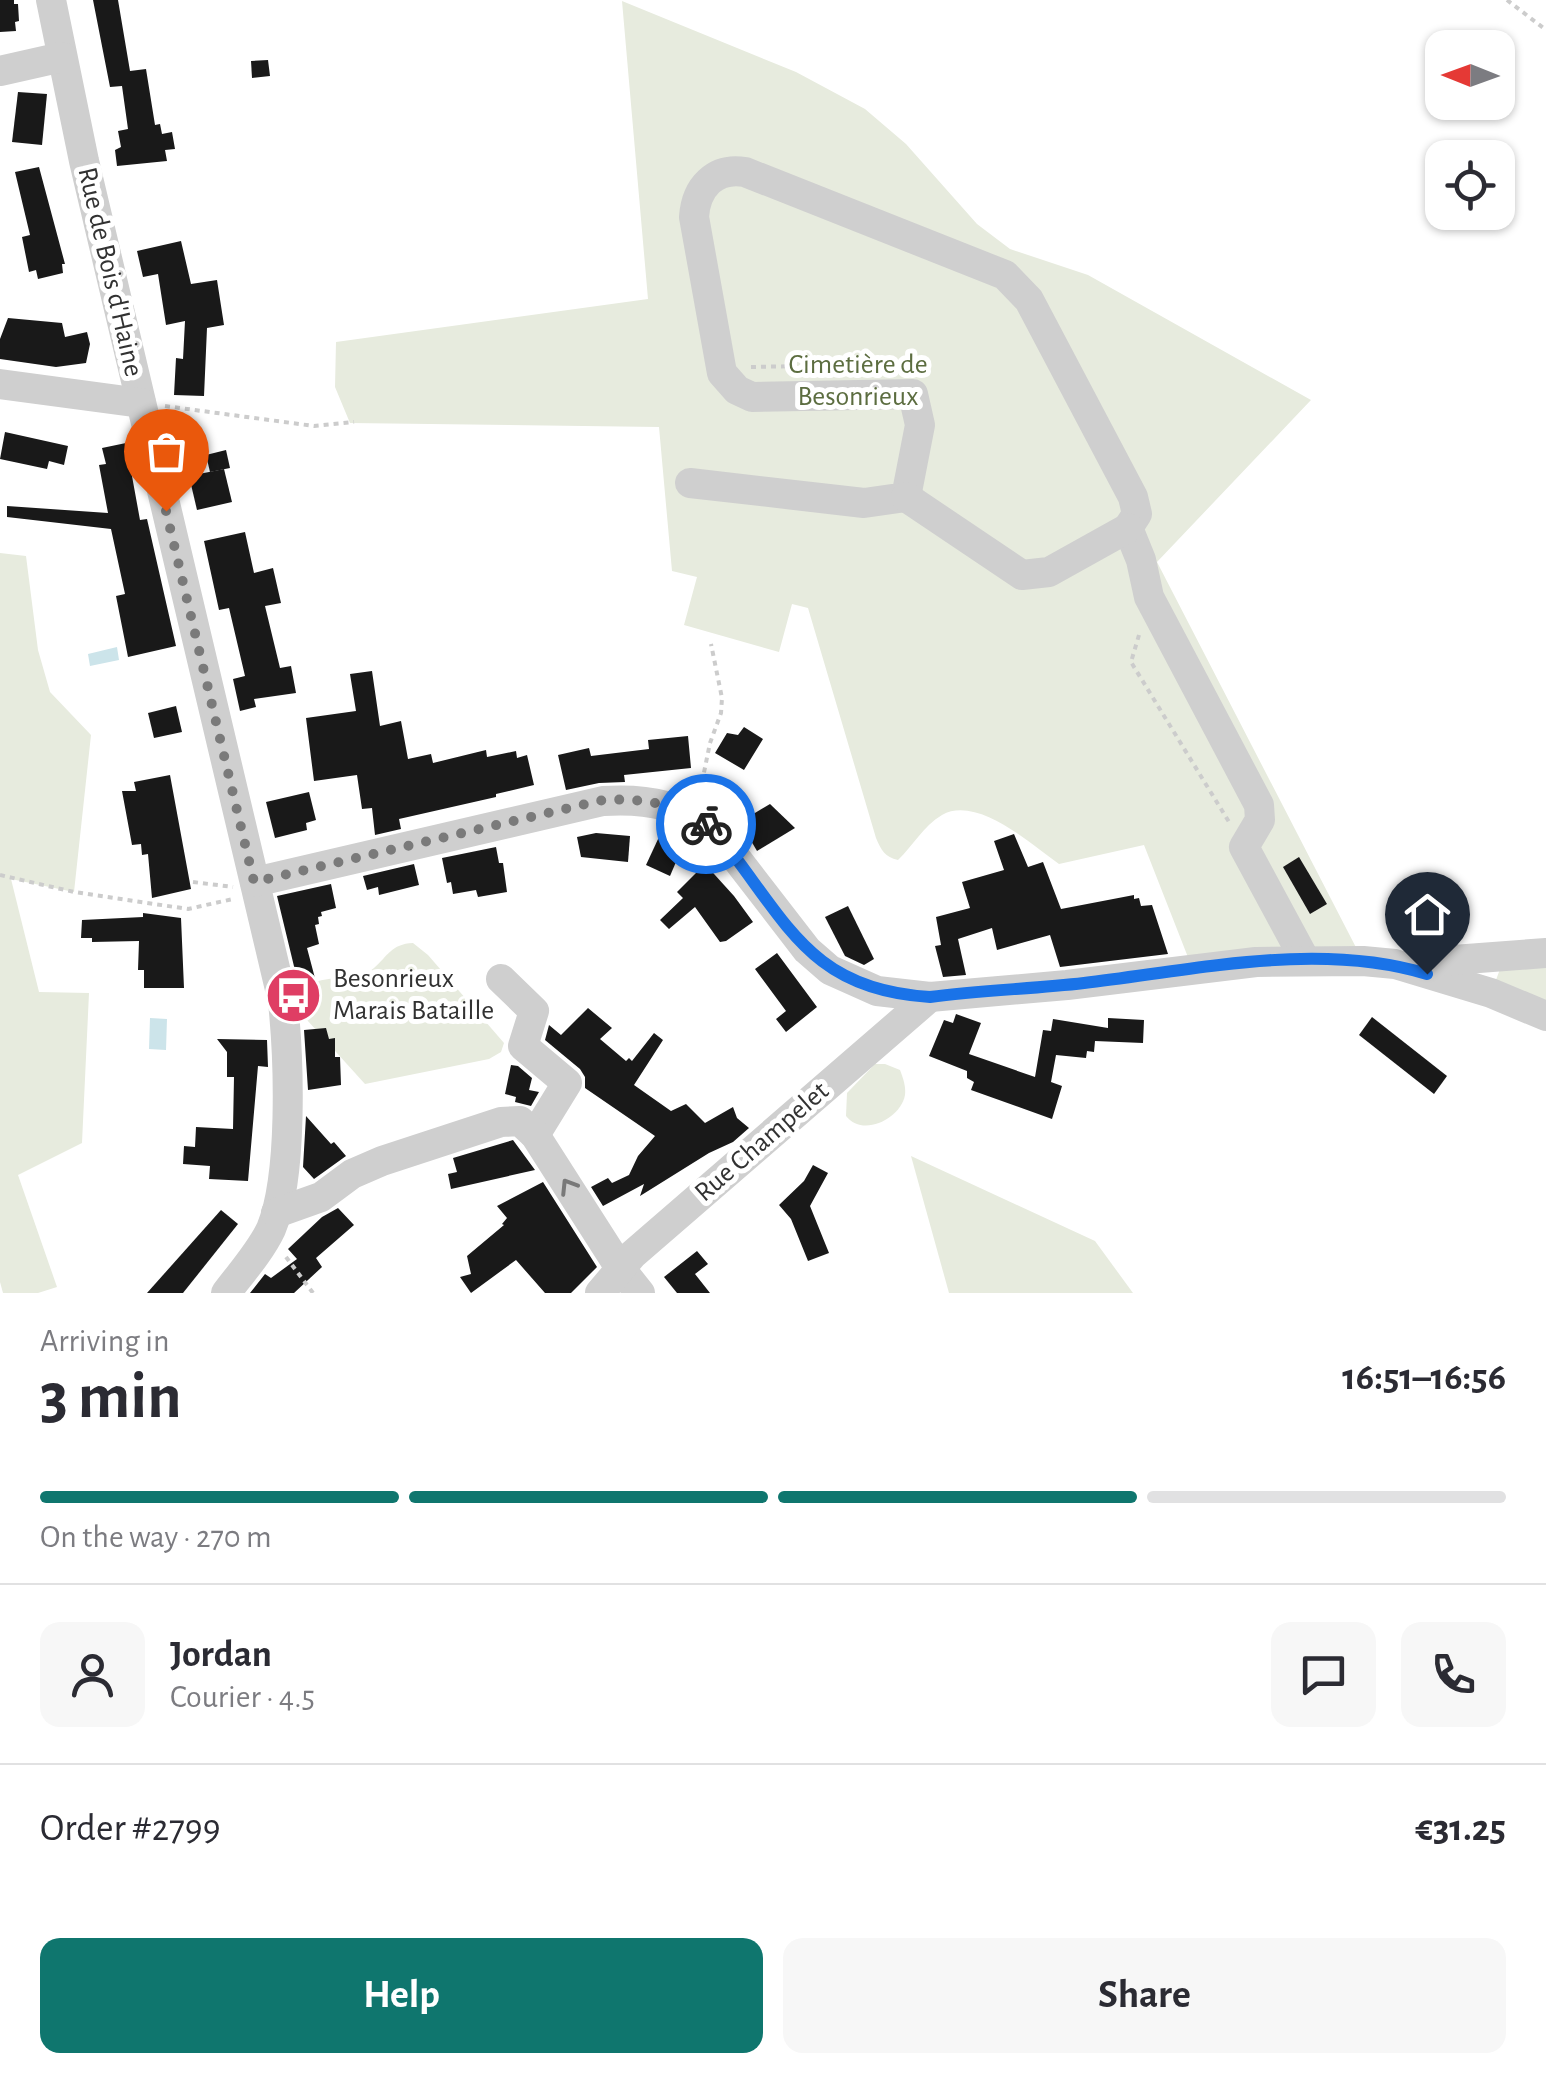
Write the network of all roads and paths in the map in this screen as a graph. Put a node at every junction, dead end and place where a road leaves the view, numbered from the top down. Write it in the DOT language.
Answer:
graph roads {
  1 [pos="50,0"];
  2 [pos="1507,0"];
  3 [pos="1546,30"];
  4 [pos="62,57"];
  5 [pos="0,72"];
  6 [pos="722,370"];
  7 [pos="0,384"];
  8 [pos="913,394"];
  9 [pos="140,402"];
  10 [pos="354,422"];
  11 [pos="690,483"];
  12 [pos="906,497"];
  13 [pos="1128,528"];
  14 [pos="1149,597"];
  15 [pos="710,644"];
  16 [pos="692,816"];
  17 [pos="1244,848"];
  18 [pos="0,876"];
  19 [pos="193,882"];
  20 [pos="256,888"];
  21 [pos="1546,953"];
  22 [pos="1305,960"];
  23 [pos="1395,964"];
  24 [pos="501,979"];
  25 [pos="930,997"];
  26 [pos="1546,1016"];
  27 [pos="536,1135"];
  28 [pos="271,1225"];
  29 [pos="620,1268"];
  30 [pos="226,1293"];
  31 [pos="313,1293"];
  32 [pos="600,1293"];
  33 [pos="640,1293"];
  1 -- 4 [label="street, Rue de Bois d'Haine"];
  2 -- 3 [label="path"];
  4 -- 5 [label="street"];
  4 -- 9 [label="street, Rue de Bois d'Haine"];
  6 -- 8 [label="street"];
  6 -- 8 [label="path"];
  6 -- 13 [label="street"];
  7 -- 9 [label="street"];
  8 -- 12 [label="street"];
  9 -- 10 [label="path"];
  9 -- 20 [label="street, Rue de Bois d'Haine"];
  11 -- 12 [label="street"];
  12 -- 13 [label="street"];
  13 -- 14 [label="street"];
  14 -- 17 [label="street"];
  14 -- 17 [label="path"];
  15 -- 16 [label="path"];
  16 -- 20 [label="street"];
  16 -- 25 [label="street"];
  17 -- 22 [label="street"];
  18 -- 20 [label="path"];
  19 -- 20 [label="path"];
  20 -- 28 [label="street, Rue de Bois d'Haine"];
  21 -- 23 [label="street"];
  22 -- 23 [label="street"];
  22 -- 25 [label="street"];
  23 -- 26 [label="street"];
  24 -- 27 [label="street"];
  25 -- 29 [label="street, Rue Champelet"];
  27 -- 28 [label="street"];
  29 -- 27 [label="street, one-way"];
  28 -- 30 [label="street, Rue de Bois d'Haine"];
  28 -- 31 [label="path"];
  29 -- 32 [label="street, Rue Champelet"];
  29 -- 33 [label="street"];
}
